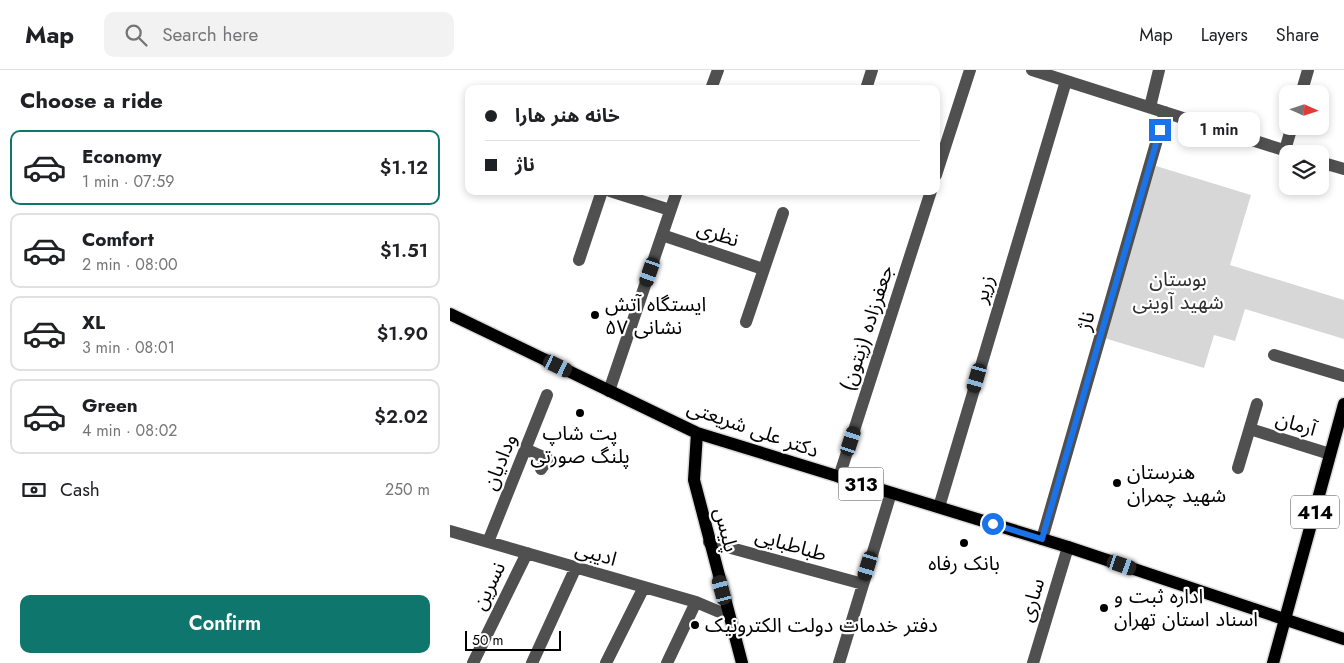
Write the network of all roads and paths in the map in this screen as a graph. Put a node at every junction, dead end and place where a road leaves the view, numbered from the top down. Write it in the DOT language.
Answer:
graph roads {
  1 [pos="718,70"];
  2 [pos="872,70"];
  3 [pos="970,70"];
  4 [pos="1032,70"];
  5 [pos="1159,70"];
  6 [pos="1308,70"];
  7 [pos="1046,72"];
  8 [pos="1066,81"];
  9 [pos="712,85"];
  10 [pos="867,85"];
  11 [pos="1304,85"];
  12 [pos="1150,107"];
  13 [pos="1165,112"];
  14 [pos="1279,148"];
  15 [pos="940,163"];
  16 [pos="1329,165"];
  17 [pos="1344,169"];
  18 [pos="601,195"];
  19 [pos="623,195"];
  20 [pos="676,195"];
  21 [pos="930,195"];
  22 [pos="670,210"];
  23 [pos="783,213"];
  24 [pos="662,235"];
  25 [pos="579,260"];
  26 [pos="763,269"];
  27 [pos="450,314"];
  28 [pos="746,322"];
  29 [pos="1274,355"];
  30 [pos="1344,376"];
  31 [pos="609,391"];
  32 [pos="547,395"];
  33 [pos="1257,404"];
  34 [pos="1344,404"];
  35 [pos="1250,429"];
  36 [pos="697,433"];
  37 [pos="1340,436"];
  38 [pos="525,449"];
  39 [pos="1330,454"];
  40 [pos="1238,468"];
  41 [pos="542,469"];
  42 [pos="839,477"];
  43 [pos="891,493"];
  44 [pos="939,507"];
  45 [pos="450,531"];
  46 [pos="1042,539"];
  47 [pos="488,542"];
  48 [pos="710,542"];
  49 [pos="1068,547"];
  50 [pos="527,553"];
  51 [pos="576,567"];
  52 [pos="863,584"];
  53 [pos="644,587"];
  54 [pos="696,602"];
  55 [pos="729,616"];
  56 [pos="1285,620"];
  57 [pos="1344,640"];
  58 [pos="839,662"];
  59 [pos="473,663"];
  60 [pos="532,663"];
  61 [pos="606,663"];
  62 [pos="667,663"];
  63 [pos="742,663"];
  64 [pos="1033,663"];
  65 [pos="1274,663"];
  1 -- 9 [label="street"];
  2 -- 10 [label="street"];
  3 -- 15 [label="street"];
  4 -- 7 [label="street"];
  5 -- 12 [label="street"];
  6 -- 11 [label="street"];
  7 -- 8 [label="street"];
  8 -- 12 [label="street"];
  8 -- 44 [label="street, زریر"];
  12 -- 13 [label="street"];
  13 -- 14 [label="street"];
  13 -- 46 [label="street, ناژ"];
  16 -- 17 [label="street"];
  18 -- 25 [label="street"];
  19 -- 22 [label="street"];
  20 -- 22 [label="street"];
  21 -- 42 [label="street, جعفرزاده (زیتون)"];
  22 -- 24 [label="street"];
  23 -- 26 [label="street"];
  24 -- 26 [label="street, نظری"];
  24 -- 31 [label="street"];
  26 -- 28 [label="street"];
  27 -- 31 [label="main road, دکتر علی شریعتی / 313"];
  29 -- 30 [label="street"];
  31 -- 36 [label="main road, دکتر علی شریعتی / 313"];
  32 -- 38 [label="street, ودادیان"];
  33 -- 35 [label="street"];
  34 -- 37 [label="main road, 414"];
  35 -- 39 [label="street, آرمان"];
  35 -- 40 [label="street"];
  36 -- 42 [label="main road, دکتر علی شریعتی / 313"];
  36 -- 48 [label="main road, پلیس"];
  37 -- 39 [label="main road, 414"];
  38 -- 41 [label="street"];
  38 -- 47 [label="street, ودادیان"];
  39 -- 56 [label="main road, 414"];
  42 -- 43 [label="main road, دکتر علی شریعتی / 313"];
  43 -- 44 [label="main road, دکتر علی شریعتی / 313"];
  43 -- 52 [label="street"];
  44 -- 46 [label="main road, دکتر علی شریعتی / 313"];
  45 -- 47 [label="street, ادیبی"];
  46 -- 49 [label="main road, دکتر علی شریعتی / 313"];
  47 -- 50 [label="street, ادیبی"];
  48 -- 52 [label="street, طباطبایی"];
  48 -- 55 [label="main road, پلیس"];
  49 -- 56 [label="main road, دکتر علی شریعتی / 313"];
  49 -- 64 [label="street, ساری"];
  50 -- 51 [label="street, ادیبی"];
  50 -- 59 [label="street, نسرین"];
  51 -- 53 [label="street, ادیبی"];
  51 -- 60 [label="street"];
  52 -- 58 [label="street"];
  53 -- 54 [label="street, ادیبی"];
  53 -- 61 [label="street"];
  54 -- 55 [label="street, ادیبی"];
  54 -- 62 [label="street"];
  55 -- 63 [label="main road, پلیس"];
  56 -- 57 [label="main road, 313"];
  56 -- 65 [label="main road, 414"];
}
